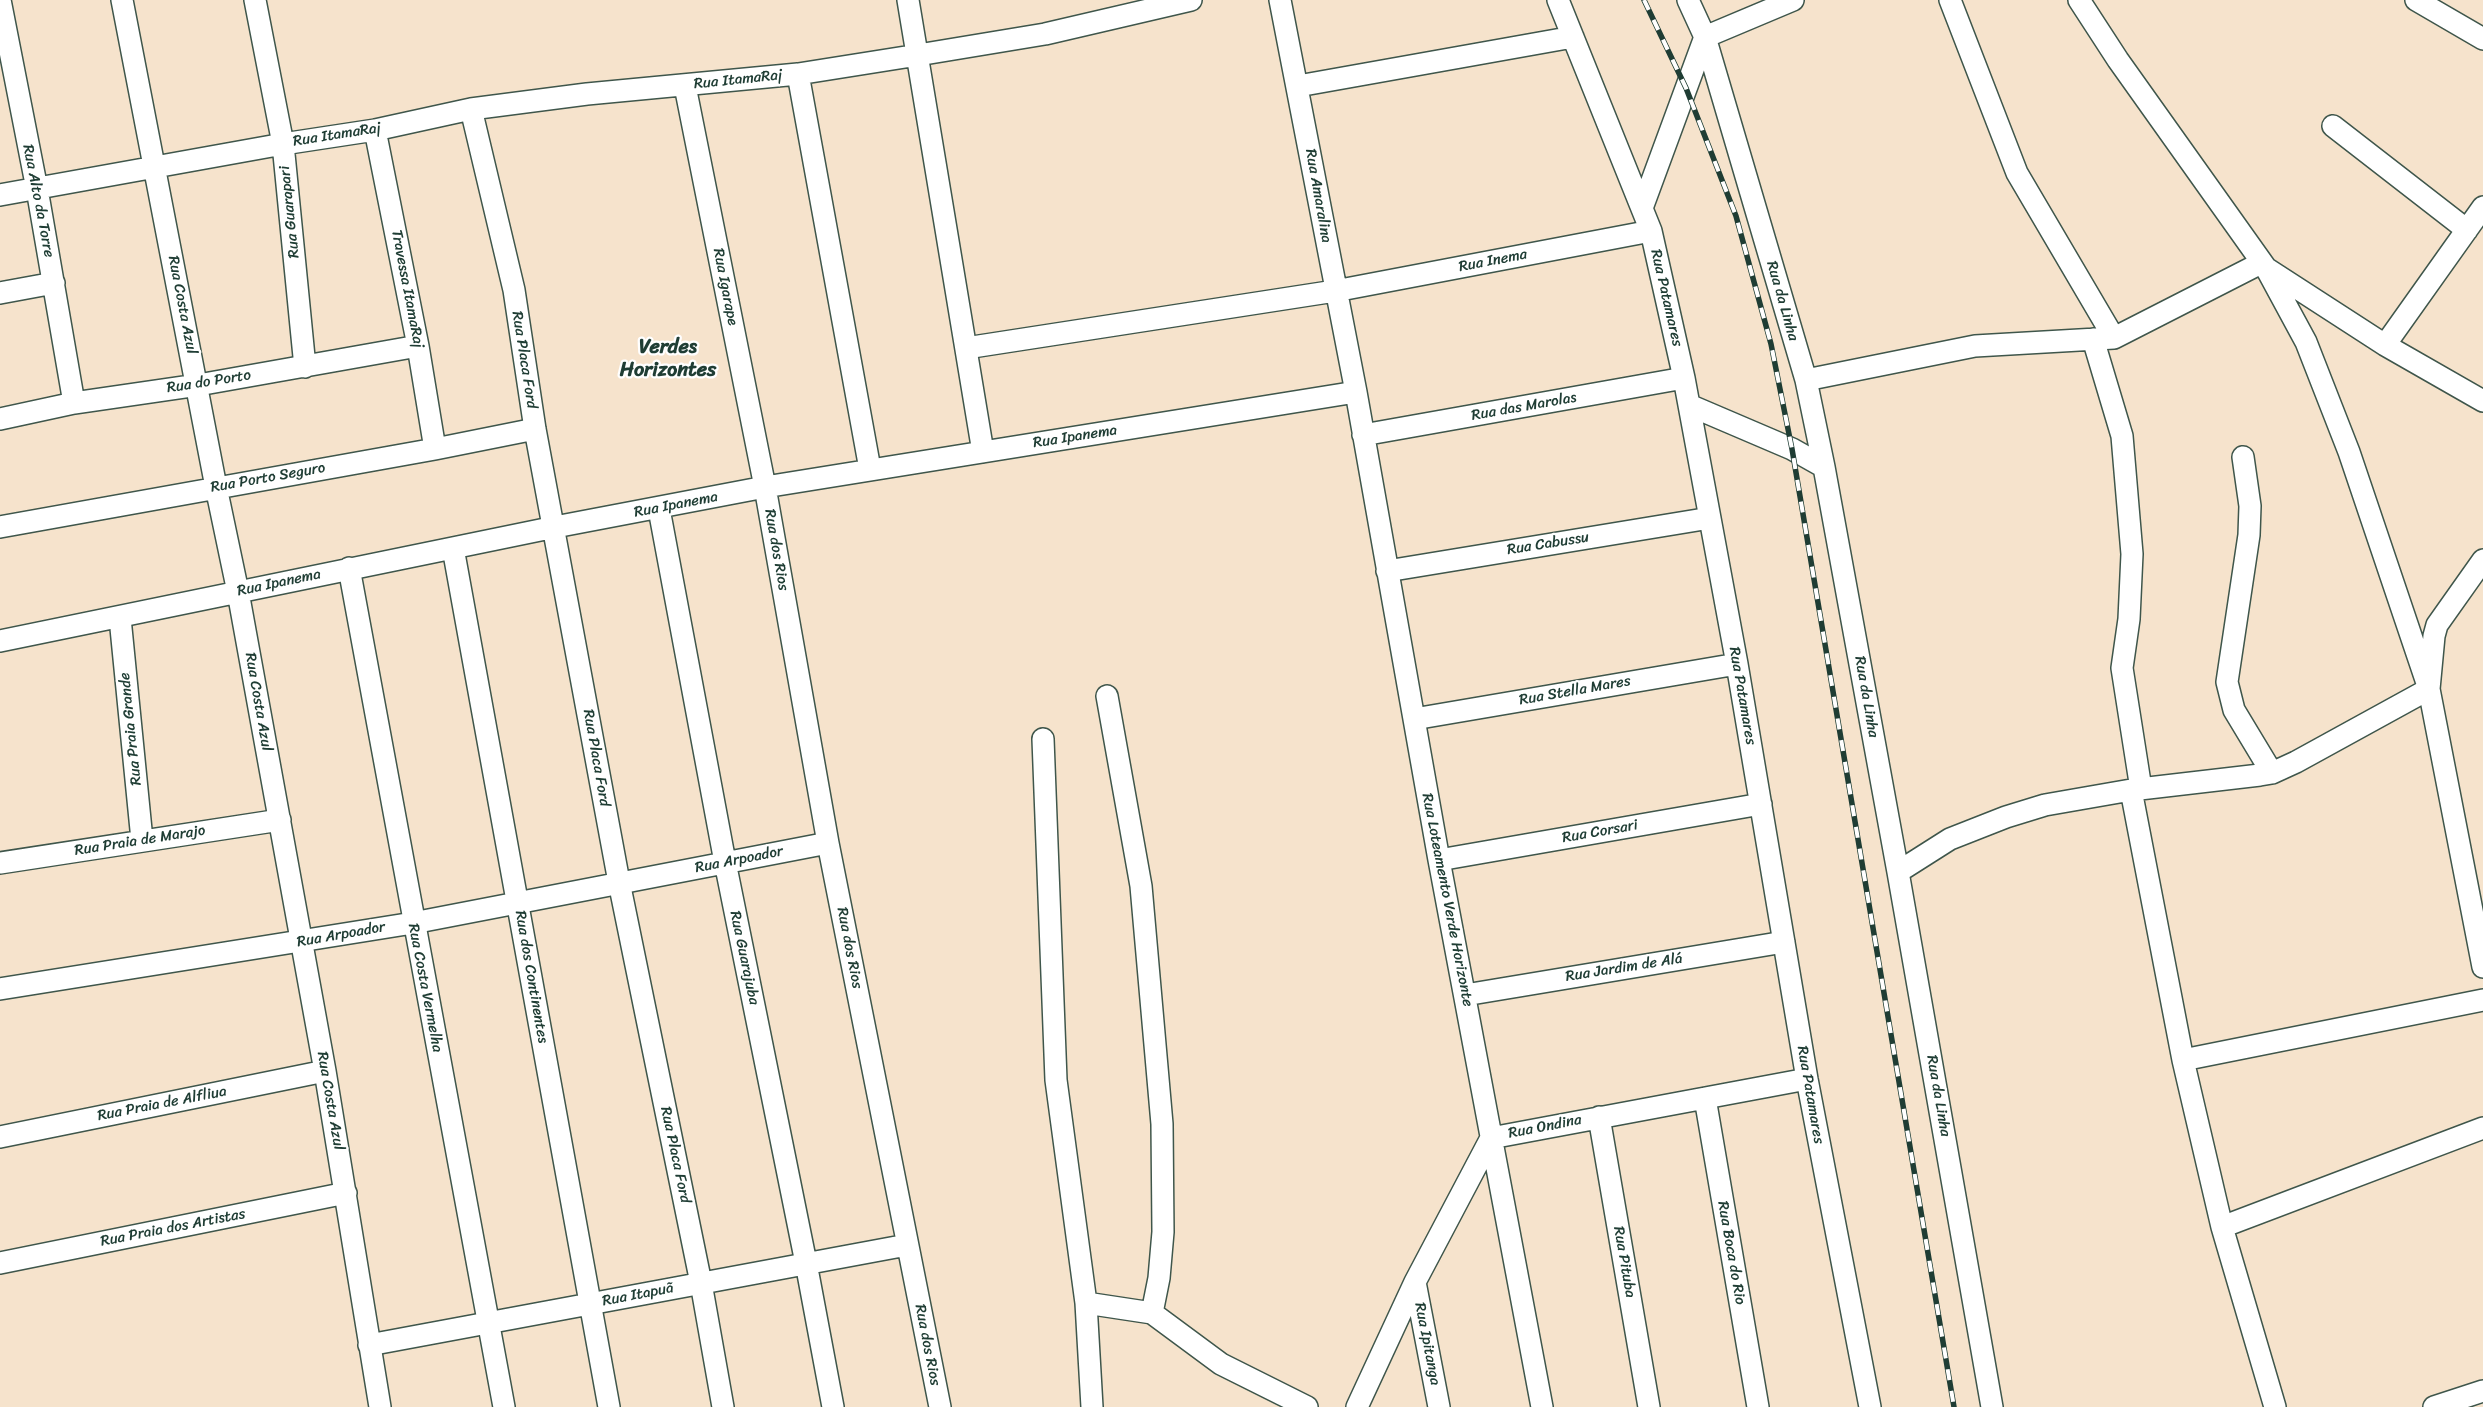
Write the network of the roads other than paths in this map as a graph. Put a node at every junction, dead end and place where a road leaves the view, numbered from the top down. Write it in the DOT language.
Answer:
graph roads {
  1 [pos="0,0"];
  2 [pos="122,0"];
  3 [pos="255,0"];
  4 [pos="908,0"];
  5 [pos="1280,0"];
  6 [pos="1558,0"];
  7 [pos="1688,0"];
  8 [pos="1793,0"];
  9 [pos="1950,0"];
  10 [pos="2080,0"];
  11 [pos="2416,0"];
  12 [pos="1180,1"];
  13 [pos="1573,37"];
  14 [pos="1705,37"];
  15 [pos="2483,39"];
  16 [pos="918,56"];
  17 [pos="798,74"];
  18 [pos="7,75"];
  19 [pos="685,86"];
  20 [pos="1298,86"];
  21 [pos="471,109"];
  22 [pos="2333,126"];
  23 [pos="375,130"];
  24 [pos="283,144"];
  25 [pos="155,168"];
  26 [pos="37,189"];
  27 [pos="0,195"];
  28 [pos="1642,208"];
  29 [pos="2483,208"];
  30 [pos="2467,230"];
  31 [pos="1652,231"];
  32 [pos="2264,266"];
  33 [pos="54,283"];
  34 [pos="1335,291"];
  35 [pos="0,293"];
  36 [pos="2114,338"];
  37 [pos="2093,339"];
  38 [pos="2385,345"];
  39 [pos="418,346"];
  40 [pos="966,348"];
  41 [pos="305,367"];
  42 [pos="1684,378"];
  43 [pos="1806,380"];
  44 [pos="198,385"];
  45 [pos="1356,392"];
  46 [pos="2483,401"];
  47 [pos="74,403"];
  48 [pos="1690,405"];
  49 [pos="0,419"];
  50 [pos="535,428"];
  51 [pos="1363,435"];
  52 [pos="435,449"];
  53 [pos="983,452"];
  54 [pos="2243,457"];
  55 [pos="1824,466"];
  56 [pos="870,469"];
  57 [pos="216,487"];
  58 [pos="765,488"];
  59 [pos="659,509"];
  60 [pos="1710,518"];
  61 [pos="0,527"];
  62 [pos="555,527"];
  63 [pos="453,548"];
  64 [pos="2483,560"];
  65 [pos="349,568"];
  66 [pos="1387,570"];
  67 [pos="238,592"];
  68 [pos="120,618"];
  69 [pos="0,641"];
  70 [pos="1737,664"];
  71 [pos="2429,689"];
  72 [pos="1107,696"];
  73 [pos="1414,719"];
  74 [pos="1043,739"];
  75 [pos="2272,773"];
  76 [pos="2136,789"];
  77 [pos="1761,804"];
  78 [pos="280,820"];
  79 [pos="142,840"];
  80 [pos="828,843"];
  81 [pos="1439,860"];
  82 [pos="725,862"];
  83 [pos="0,863"];
  84 [pos="1898,872"];
  85 [pos="619,882"];
  86 [pos="517,903"];
  87 [pos="413,923"];
  88 [pos="301,942"];
  89 [pos="1784,942"];
  90 [pos="2483,967"];
  91 [pos="0,989"];
  92 [pos="1465,995"];
  93 [pos="2483,1000"];
  94 [pos="2183,1060"];
  95 [pos="325,1072"];
  96 [pos="1807,1079"];
  97 [pos="1704,1098"];
  98 [pos="1599,1117"];
  99 [pos="2483,1128"];
  100 [pos="0,1137"];
  101 [pos="1491,1138"];
  102 [pos="346,1194"];
  103 [pos="2222,1227"];
  104 [pos="907,1245"];
  105 [pos="0,1263"];
  106 [pos="806,1264"];
  107 [pos="1416,1282"];
  108 [pos="701,1283"];
  109 [pos="1086,1303"];
  110 [pos="590,1304"];
  111 [pos="1152,1313"];
  112 [pos="488,1323"];
  113 [pos="369,1345"];
  114 [pos="2483,1391"];
  115 [pos="380,1407"];
  116 [pos="504,1407"];
  117 [pos="609,1407"];
  118 [pos="722,1407"];
  119 [pos="833,1407"];
  120 [pos="940,1407"];
  121 [pos="1092,1407"];
  122 [pos="1307,1407"];
  123 [pos="1357,1407"];
  124 [pos="1439,1407"];
  125 [pos="1542,1407"];
  126 [pos="1649,1407"];
  127 [pos="1758,1407"];
  128 [pos="1870,1407"];
  129 [pos="1992,1407"];
  130 [pos="2274,1407"];
  131 [pos="2434,1407"];
  1 -- 18 [label="street, Rua Alto da Torre"];
  2 -- 25 [label="street, Rua Costa Azul"];
  3 -- 24 [label="street, Rua Guarapari"];
  4 -- 16 [label="street"];
  5 -- 20 [label="street, Rua Amaralina"];
  6 -- 13 [label="street, Rua Patamares"];
  7 -- 14 [label="street, Rua da Linha"];
  8 -- 14 [label="street"];
  9 -- 36 [label="street"];
  10 -- 32 [label="street"];
  11 -- 15 [label="street"];
  12 -- 16 [label="street, Rua ItamaRaj"];
  13 -- 20 [label="street"];
  13 -- 28 [label="street, Rua Patamares"];
  14 -- 28 [label="street"];
  14 -- 43 [label="street, Rua da Linha"];
  16 -- 17 [label="street, Rua ItamaRaj"];
  16 -- 40 [label="street"];
  17 -- 19 [label="street, Rua ItamaRaj"];
  17 -- 56 [label="street"];
  18 -- 26 [label="street, Rua Alto da Torre"];
  19 -- 21 [label="street, Rua ItamaRaj"];
  19 -- 58 [label="street, Rua Igarape"];
  20 -- 34 [label="street, Rua Amaralina"];
  21 -- 23 [label="street, Rua ItamaRaj"];
  21 -- 50 [label="street, Rua Placa Ford"];
  22 -- 30 [label="street"];
  23 -- 24 [label="street, Rua ItamaRaj"];
  23 -- 39 [label="street, Travessa ItamaRaj"];
  24 -- 25 [label="street, Rua ItamaRaj"];
  24 -- 41 [label="street, Rua Guarapari"];
  25 -- 26 [label="street, Rua ItamaRaj"];
  25 -- 44 [label="street, Rua Costa Azul"];
  26 -- 27 [label="street, Rua ItamaRaj"];
  26 -- 33 [label="street, Rua Alto da Torre"];
  28 -- 31 [label="street, Rua Patamares"];
  29 -- 30 [label="street"];
  30 -- 38 [label="street"];
  31 -- 34 [label="street, Rua Inema"];
  31 -- 42 [label="street, Rua Patamares"];
  32 -- 36 [label="street"];
  32 -- 38 [label="street"];
  32 -- 71 [label="street"];
  33 -- 35 [label="street"];
  33 -- 47 [label="street, Rua Alto da Torre"];
  34 -- 40 [label="street, Rua Inema"];
  34 -- 45 [label="street, Rua Amaralina"];
  36 -- 37 [label="street"];
  37 -- 43 [label="street"];
  37 -- 76 [label="street"];
  38 -- 46 [label="street"];
  39 -- 41 [label="street, Rua do Porto"];
  39 -- 52 [label="street, Travessa ItamaRaj"];
  40 -- 53 [label="street"];
  41 -- 44 [label="street, Rua do Porto"];
  42 -- 48 [label="street, Rua Patamares"];
  42 -- 51 [label="street, Rua das Marolas"];
  43 -- 55 [label="street, Rua da Linha"];
  44 -- 47 [label="street, Rua do Porto"];
  44 -- 57 [label="street, Rua Costa Azul"];
  45 -- 51 [label="street, Rua Loteamento Verde Horizonte"];
  45 -- 53 [label="street, Rua Ipanema"];
  47 -- 49 [label="street, Rua do Porto"];
  48 -- 55 [label="street"];
  48 -- 60 [label="street, Rua Patamares"];
  50 -- 52 [label="street, Rua Porto Seguro"];
  50 -- 62 [label="street, Rua Placa Ford"];
  51 -- 66 [label="street, Rua Loteamento Verde Horizonte"];
  52 -- 57 [label="street, Rua Porto Seguro"];
  53 -- 56 [label="street, Rua Ipanema"];
  54 -- 75 [label="street"];
  55 -- 84 [label="street, Rua da Linha"];
  56 -- 58 [label="street, Rua Ipanema"];
  57 -- 61 [label="street, Rua Porto Seguro"];
  57 -- 67 [label="street, Rua Costa Azul"];
  58 -- 59 [label="street, Rua Ipanema"];
  58 -- 80 [label="street, Rua dos Rios"];
  59 -- 62 [label="street, Rua Ipanema"];
  59 -- 82 [label="street, Rua Guarajuba"];
  60 -- 66 [label="street, Rua Cabussu"];
  60 -- 70 [label="street, Rua Patamares"];
  62 -- 63 [label="street, Rua Ipanema"];
  62 -- 85 [label="street, Rua Placa Ford"];
  63 -- 65 [label="street, Rua Ipanema"];
  63 -- 86 [label="street, Rua dos Continentes"];
  64 -- 71 [label="street"];
  65 -- 67 [label="street, Rua Ipanema"];
  65 -- 87 [label="street, Rua Costa Vermelha"];
  66 -- 73 [label="street, Rua Loteamento Verde Horizonte"];
  67 -- 68 [label="street, Rua Ipanema"];
  67 -- 78 [label="street, Rua Costa Azul"];
  68 -- 69 [label="street, Rua Ipanema"];
  68 -- 79 [label="street, Rua Praia Grande"];
  70 -- 73 [label="street, Rua Stella Mares"];
  70 -- 77 [label="street, Rua Patamares"];
  71 -- 75 [label="street"];
  71 -- 90 [label="street"];
  72 -- 111 [label="street"];
  73 -- 81 [label="street, Rua Loteamento Verde Horizonte"];
  74 -- 109 [label="street"];
  75 -- 76 [label="street"];
  76 -- 84 [label="street"];
  76 -- 94 [label="street"];
  77 -- 81 [label="street, Rua Corsari"];
  77 -- 89 [label="street, Rua Patamares"];
  78 -- 79 [label="street, Rua Praia de Marajo"];
  78 -- 88 [label="street, Rua Costa Azul"];
  79 -- 83 [label="street, Rua Praia de Marajo"];
  80 -- 82 [label="street, Rua Arpoador"];
  80 -- 104 [label="street, Rua dos Rios"];
  81 -- 92 [label="street, Rua Loteamento Verde Horizonte"];
  82 -- 85 [label="street, Rua Arpoador"];
  82 -- 106 [label="street, Rua Guarajuba"];
  84 -- 129 [label="street, Rua da Linha"];
  85 -- 86 [label="street, Rua Arpoador"];
  85 -- 108 [label="street, Rua Placa Ford"];
  86 -- 87 [label="street, Rua Arpoador"];
  86 -- 110 [label="street, Rua dos Continentes"];
  87 -- 88 [label="street, Rua Arpoador"];
  87 -- 112 [label="street, Rua Costa Vermelha"];
  88 -- 91 [label="street, Rua Arpoador"];
  88 -- 95 [label="street, Rua Costa Azul"];
  89 -- 92 [label="street, Rua Jardim de Alá"];
  89 -- 96 [label="street, Rua Patamares"];
  92 -- 101 [label="street, Rua Loteamento Verde Horizonte"];
  93 -- 94 [label="street"];
  94 -- 103 [label="street"];
  95 -- 100 [label="street, Rua Praia de Alfliua"];
  95 -- 102 [label="street, Rua Costa Azul"];
  96 -- 97 [label="street, Rua Ondina"];
  96 -- 128 [label="street, Rua Patamares"];
  97 -- 98 [label="street, Rua Ondina"];
  97 -- 127 [label="street, Rua Boca do Rio"];
  98 -- 101 [label="street, Rua Ondina"];
  98 -- 126 [label="street, Rua Pituba"];
  99 -- 103 [label="street"];
  101 -- 107 [label="street, Rua Ondina"];
  101 -- 125 [label="street, Rua Loteamento Verde Horizonte"];
  102 -- 105 [label="street, Rua Praia dos Artistas"];
  102 -- 113 [label="street, Rua Costa Azul"];
  103 -- 130 [label="street"];
  104 -- 106 [label="street, Rua Itapuã"];
  104 -- 120 [label="street, Rua dos Rios"];
  106 -- 108 [label="street, Rua Itapuã"];
  106 -- 119 [label="street, Rua Guarajuba"];
  107 -- 123 [label="street, Rua Ondina"];
  107 -- 124 [label="street, Rua Ipitanga"];
  108 -- 110 [label="street, Rua Itapuã"];
  108 -- 118 [label="street, Rua Placa Ford"];
  109 -- 111 [label="street"];
  109 -- 121 [label="street"];
  110 -- 112 [label="street, Rua Itapuã"];
  110 -- 117 [label="street, Rua dos Continentes"];
  111 -- 122 [label="street"];
  112 -- 113 [label="street, Rua Itapuã"];
  112 -- 116 [label="street, Rua Costa Vermelha"];
  113 -- 115 [label="street, Rua Costa Azul"];
  114 -- 131 [label="street"];
}
